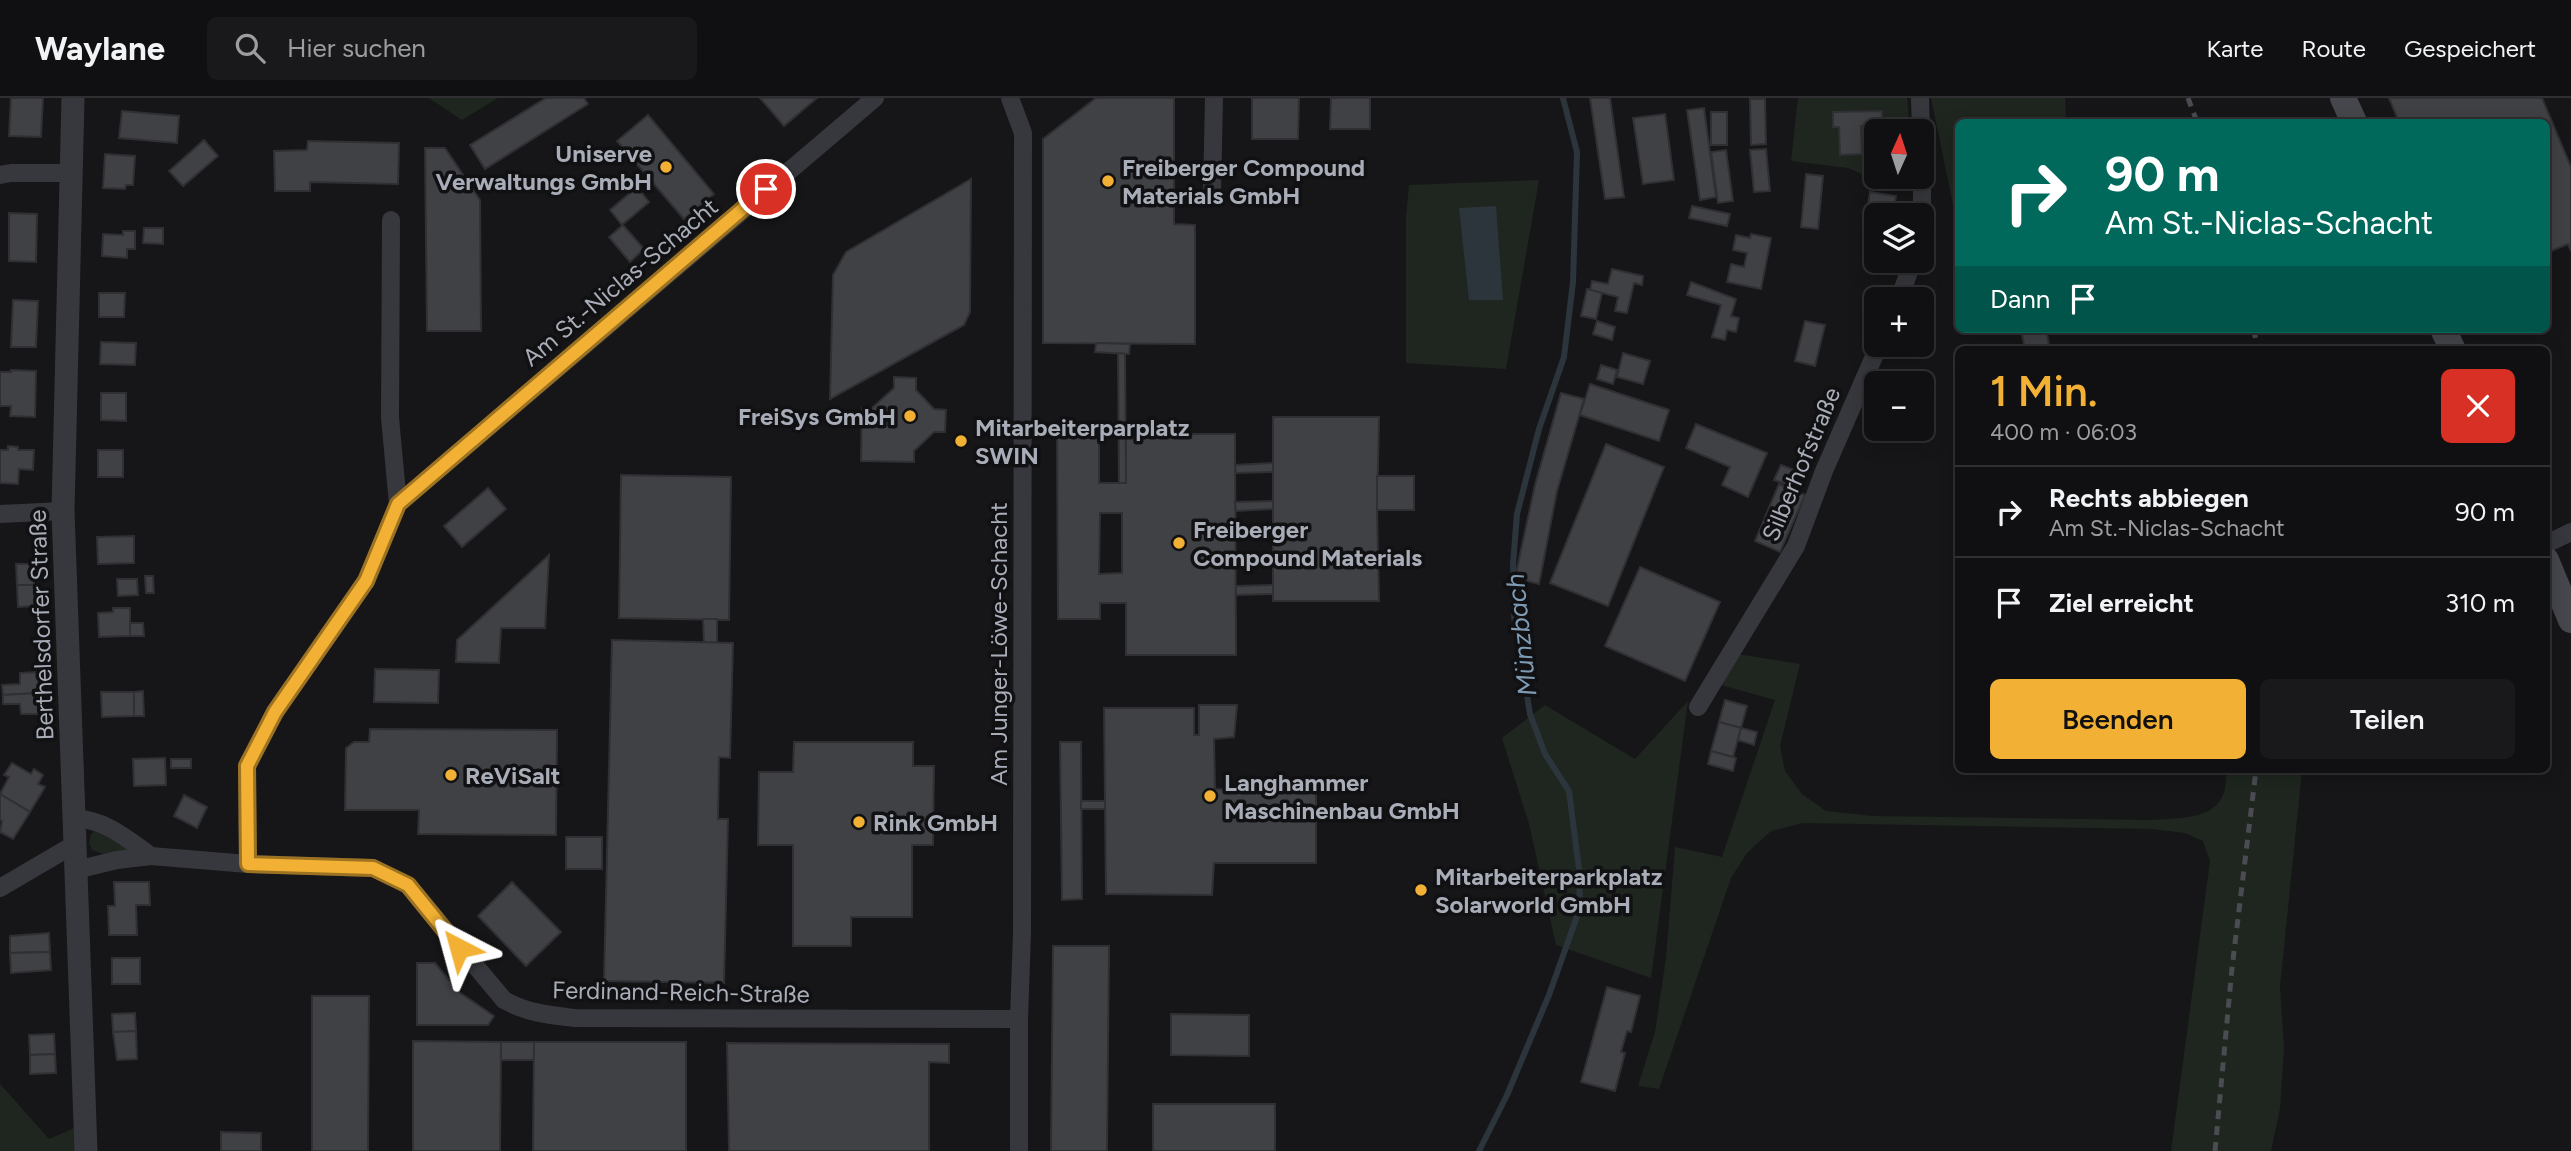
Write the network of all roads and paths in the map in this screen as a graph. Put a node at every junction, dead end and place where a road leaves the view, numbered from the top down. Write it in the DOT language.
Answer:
graph roads {
  1 [pos="73,98"];
  2 [pos="875,98"];
  3 [pos="1010,98"];
  4 [pos="1214,98"];
  5 [pos="1920,98"];
  6 [pos="2343,98"];
  7 [pos="1921,119"];
  8 [pos="2353,119"];
  9 [pos="70,173"];
  10 [pos="0,175"];
  11 [pos="1212,192"];
  12 [pos="391,220"];
  13 [pos="1875,357"];
  14 [pos="398,504"];
  15 [pos="63,512"];
  16 [pos="0,514"];
  17 [pos="2571,532"];
  18 [pos="2550,542"];
  19 [pos="2550,570"];
  20 [pos="2571,620"];
  21 [pos="1698,707"];
  22 [pos="74,818"];
  23 [pos="75,844"];
  24 [pos="151,856"];
  25 [pos="248,864"];
  26 [pos="76,870"];
  27 [pos="0,888"];
  28 [pos="1019,1019"];
  29 [pos="86,1151"];
  30 [pos="1019,1151"];
  1 -- 9 [label="street, Berthelsdorfer Straße"];
  2 -- 14 [label="street, Am St.-Niclas-Schacht"];
  3 -- 28 [label="street, Am Junger-Löwe-Schacht"];
  4 -- 11 [label="street"];
  5 -- 7 [label="street"];
  6 -- 8 [label="main road"];
  9 -- 10 [label="street"];
  9 -- 15 [label="street, Berthelsdorfer Straße"];
  12 -- 14 [label="street, Am St.-Niclas-Schacht"];
  13 -- 21 [label="street, Silberhofstraße"];
  14 -- 25 [label="street, Am St.-Niclas-Schacht"];
  15 -- 16 [label="street"];
  15 -- 22 [label="street, Berthelsdorfer Straße"];
  17 -- 18 [label="street"];
  19 -- 20 [label="main road"];
  22 -- 23 [label="street, Berthelsdorfer Straße"];
  22 -- 24 [label="street"];
  23 -- 26 [label="street, Berthelsdorfer Straße"];
  23 -- 27 [label="street"];
  24 -- 25 [label="street, Ferdinand-Reich-Straße"];
  24 -- 26 [label="street, Ferdinand-Reich-Straße"];
  25 -- 28 [label="street, Ferdinand-Reich-Straße"];
  26 -- 29 [label="street, Berthelsdorfer Straße"];
  28 -- 30 [label="street, Am Junger-Löwe-Schacht"];
}
